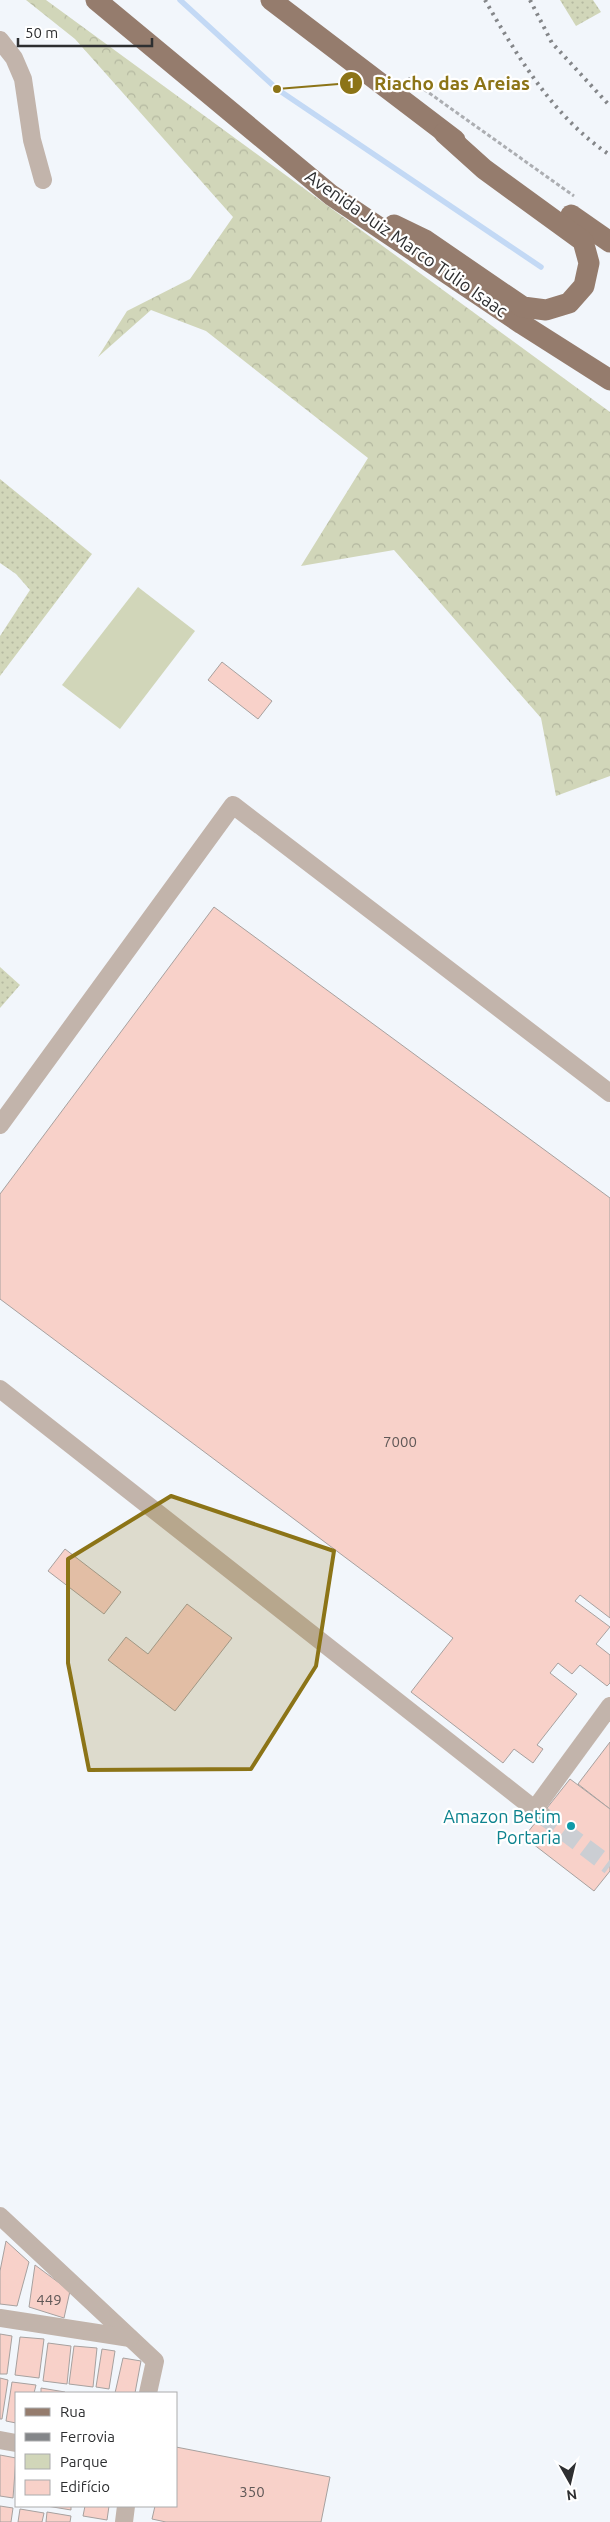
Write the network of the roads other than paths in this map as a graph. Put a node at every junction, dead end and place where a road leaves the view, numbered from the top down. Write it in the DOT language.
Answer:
graph roads {
  1 [pos="78,0"];
  2 [pos="96,0"];
  3 [pos="271,0"];
  4 [pos="128,26"];
  5 [pos="0,40"];
  6 [pos="444,133"];
  7 [pos="43,180"];
  8 [pos="331,194"];
  9 [pos="610,242"];
  10 [pos="610,380"];
  11 [pos="610,1093"];
  12 [pos="0,1125"];
  13 [pos="0,1390"];
  14 [pos="610,1706"];
  15 [pos="0,2216"];
  16 [pos="0,2318"];
  17 [pos="130,2338"];
  18 [pos="148,2392"];
  19 [pos="0,2440"];
  20 [pos="15,2443"];
  21 [pos="126,2507"];
  22 [pos="124,2522"];
  1 -- 4 [label="main road"];
  2 -- 4 [label="main road, Avenida Juiz Marco Túlio Isaac"];
  3 -- 6 [label="main road"];
  4 -- 8 [label="main road, Avenida Juiz Marco Túlio Isaac"];
  5 -- 7 [label="street"];
  6 -- 8 [label="main road"];
  6 -- 9 [label="main road"];
  8 -- 10 [label="main road, Avenida Juiz Marco Túlio Isaac"];
  11 -- 12 [label="street"];
  13 -- 14 [label="street"];
  15 -- 17 [label="street"];
  16 -- 17 [label="street"];
  17 -- 18 [label="street"];
  19 -- 20 [label="street"];
  21 -- 22 [label="street"];
}
